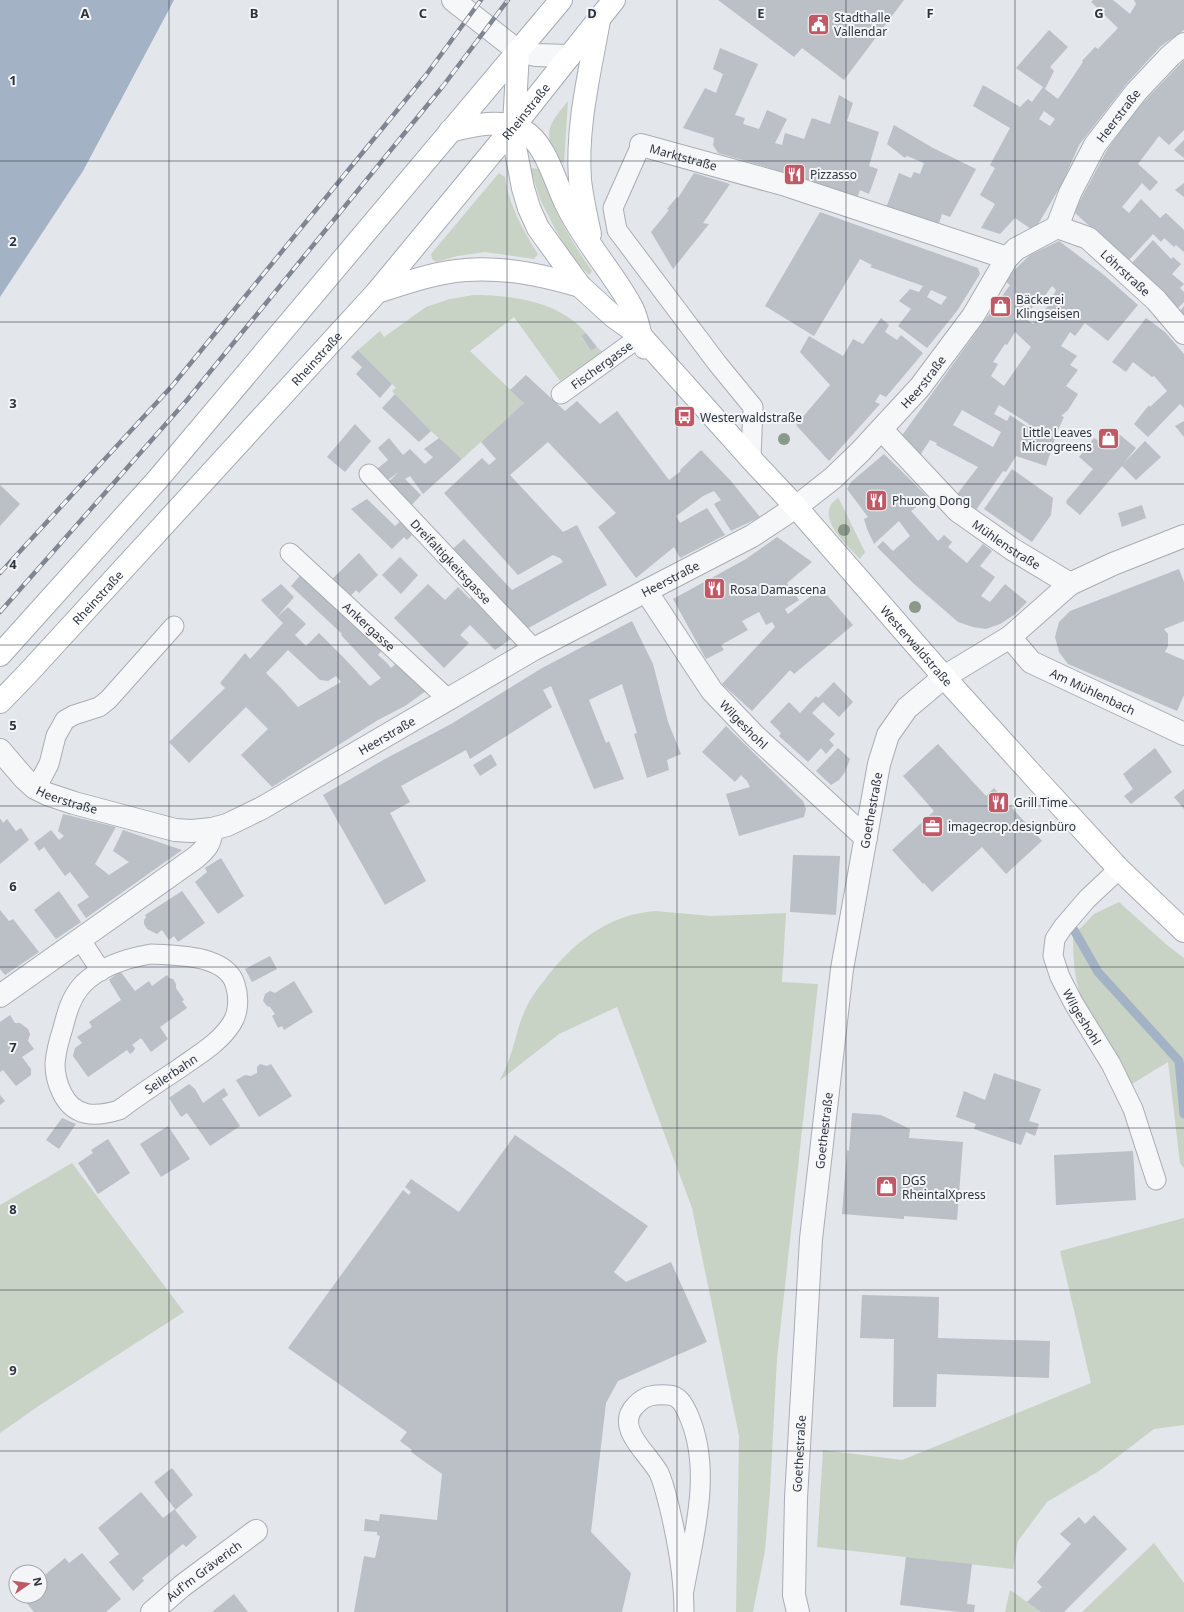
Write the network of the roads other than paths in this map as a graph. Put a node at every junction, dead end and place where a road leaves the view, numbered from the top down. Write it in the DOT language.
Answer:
graph roads {
  1 [pos="453,0"];
  2 [pos="561,0"];
  3 [pos="614,0"];
  4 [pos="600,20"];
  5 [pos="1184,44"];
  6 [pos="518,51"];
  7 [pos="570,56"];
  8 [pos="514,126"];
  9 [pos="450,131"];
  10 [pos="641,145"];
  11 [pos="1057,227"];
  12 [pos="594,249"];
  13 [pos="1007,258"];
  14 [pos="580,286"];
  15 [pos="377,292"];
  16 [pos="1184,333"];
  17 [pos="641,336"];
  18 [pos="561,394"];
  19 [pos="882,430"];
  20 [pos="750,459"];
  21 [pos="369,474"];
  22 [pos="796,507"];
  23 [pos="1184,536"];
  24 [pos="290,553"];
  25 [pos="1070,584"];
  26 [pos="646,591"];
  27 [pos="174,626"];
  28 [pos="1010,637"];
  29 [pos="534,649"];
  30 [pos="0,655"];
  31 [pos="944,677"];
  32 [pos="449,700"];
  33 [pos="0,702"];
  34 [pos="1184,734"];
  35 [pos="0,750"];
  36 [pos="35,788"];
  37 [pos="212,828"];
  38 [pos="866,838"];
  39 [pos="1120,869"];
  40 [pos="1184,931"];
  41 [pos="80,939"];
  42 [pos="101,971"];
  43 [pos="0,996"];
  44 [pos="1156,1180"];
  45 [pos="256,1531"];
  46 [pos="684,1590"];
  47 [pos="152,1612"];
  48 [pos="684,1612"];
  49 [pos="798,1612"];
  1 -- 6 [label="street"];
  2 -- 6 [label="main road"];
  3 -- 4 [label="main road, Rheinstraße"];
  4 -- 7 [label="main road, Rheinstraße"];
  4 -- 12 [label="main road"];
  5 -- 11 [label="street, Heerstraße"];
  6 -- 7 [label="street"];
  6 -- 8 [label="main road, Westerwaldstraße"];
  6 -- 9 [label="main road"];
  7 -- 8 [label="main road, Rheinstraße"];
  8 -- 9 [label="main road, Westerwaldstraße"];
  8 -- 12 [label="main road, Westerwaldstraße"];
  8 -- 14 [label="main road, Westerwaldstraße"];
  8 -- 15 [label="main road, Rheinstraße"];
  9 -- 30 [label="main road"];
  10 -- 13 [label="street, Marktstraße"];
  10 -- 20 [label="lane, Marktstraße"];
  11 -- 13 [label="street, Heerstraße"];
  11 -- 16 [label="street, Löhrstraße"];
  12 -- 17 [label="main road, Westerwaldstraße"];
  13 -- 19 [label="street, Heerstraße"];
  14 -- 15 [label="main road"];
  14 -- 17 [label="main road, Westerwaldstraße"];
  15 -- 33 [label="main road, Rheinstraße"];
  17 -- 18 [label="lane, Fischergasse"];
  17 -- 20 [label="main road, Westerwaldstraße"];
  19 -- 22 [label="street, Heerstraße"];
  19 -- 25 [label="street, Mühlenstraße"];
  20 -- 22 [label="main road, Westerwaldstraße"];
  21 -- 29 [label="lane, Dreifaltigkeitsgasse"];
  22 -- 26 [label="street, Heerstraße"];
  22 -- 31 [label="main road, Westerwaldstraße"];
  23 -- 25 [label="street"];
  24 -- 32 [label="lane, Ankergasse"];
  25 -- 28 [label="street"];
  26 -- 29 [label="street, Heerstraße"];
  26 -- 38 [label="street, Wilgeshohl"];
  27 -- 36 [label="lane"];
  28 -- 31 [label="street"];
  28 -- 34 [label="street, Am Mühlenbach"];
  29 -- 32 [label="street, Heerstraße"];
  31 -- 38 [label="street, Goethestraße"];
  31 -- 39 [label="main road, Westerwaldstraße"];
  32 -- 37 [label="street, Heerstraße"];
  35 -- 36 [label="street, Heerstraße"];
  36 -- 37 [label="street, Heerstraße"];
  37 -- 41 [label="street"];
  38 -- 49 [label="street, Goethestraße"];
  39 -- 40 [label="main road, Westerwaldstraße"];
  39 -- 44 [label="lane, Wilgeshohl"];
  41 -- 42 [label="lane"];
  41 -- 43 [label="street"];
  42 -- 42 [label="lane, Seilerbahn"];
  45 -- 47 [label="street, Auf'm Gräverich"];
  46 -- 46 [label="lane"];
  46 -- 48 [label="lane"];
}
